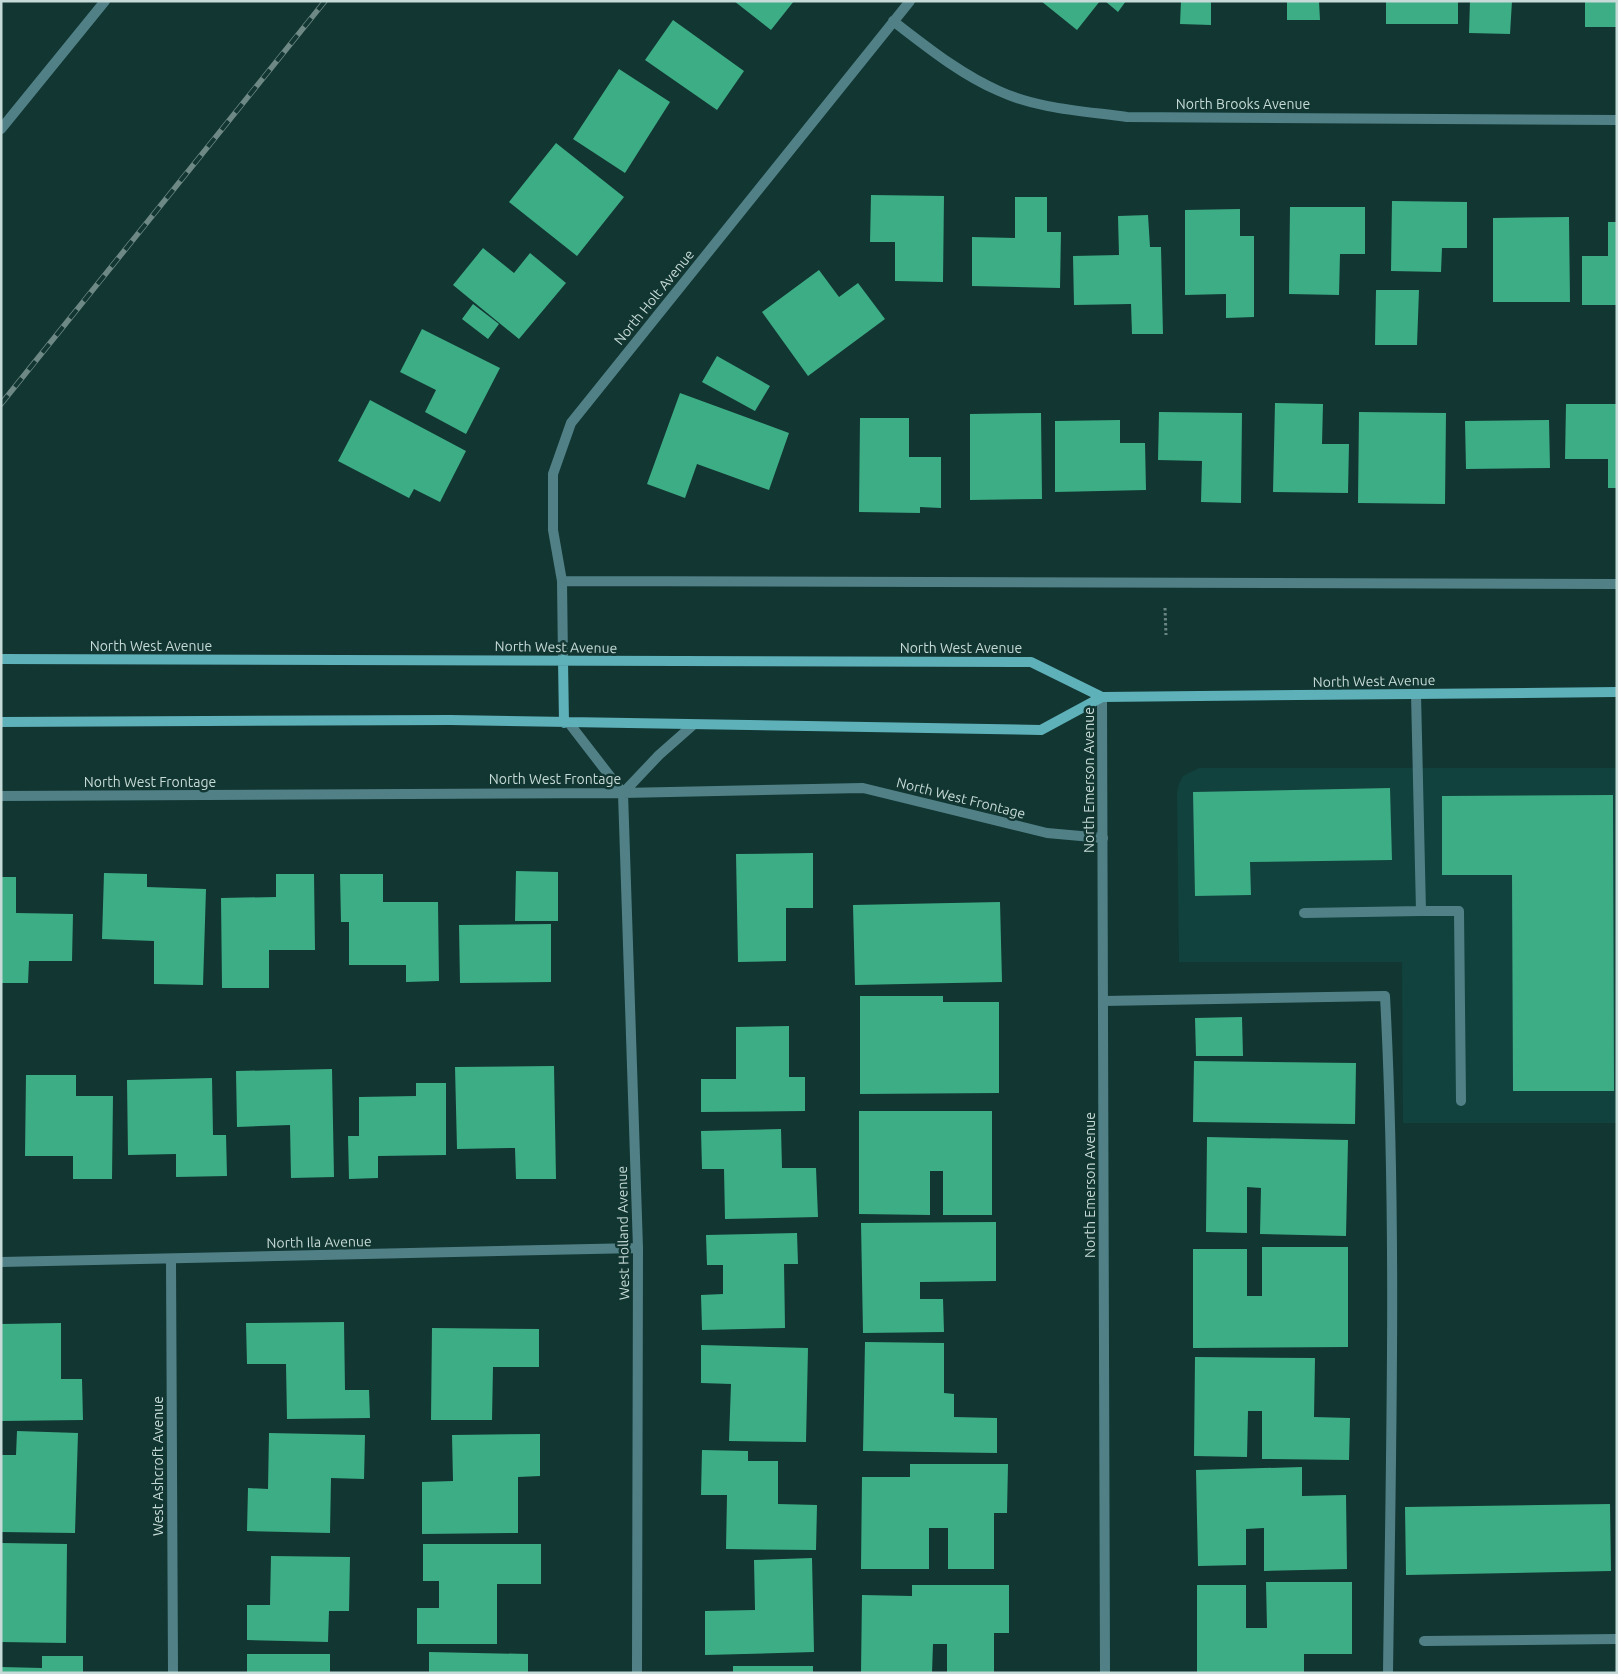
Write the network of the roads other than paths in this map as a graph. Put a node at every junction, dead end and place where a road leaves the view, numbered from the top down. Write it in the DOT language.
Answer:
graph roads {
  1 [pos="105,1"];
  2 [pos="910,1"];
  3 [pos="893,21"];
  4 [pos="1617,120"];
  5 [pos="1,129"];
  6 [pos="562,581"];
  7 [pos="1617,584"];
  8 [pos="1,659"];
  9 [pos="563,660"];
  10 [pos="1617,692"];
  11 [pos="1416,694"];
  12 [pos="1102,697"];
  13 [pos="1,722"];
  14 [pos="567,723"];
  15 [pos="693,725"];
  16 [pos="623,793"];
  17 [pos="1,796"];
  18 [pos="1103,838"];
  19 [pos="1421,911"];
  20 [pos="1304,913"];
  21 [pos="1103,1001"];
  22 [pos="1461,1101"];
  23 [pos="638,1248"];
  24 [pos="172,1259"];
  25 [pos="1,1262"];
  26 [pos="1617,1639"];
  27 [pos="1424,1641"];
  28 [pos="172,1673"];
  29 [pos="637,1673"];
  30 [pos="1105,1673"];
  31 [pos="1388,1673"];
  1 -- 5 [label="street"];
  2 -- 3 [label="street, North Holt Avenue"];
  3 -- 4 [label="street, North Brooks Avenue"];
  3 -- 6 [label="street, North Holt Avenue"];
  6 -- 7 [label="street"];
  6 -- 9 [label="street, North Holt Avenue"];
  8 -- 9 [label="main road, North West Avenue"];
  9 -- 12 [label="main road, North West Avenue"];
  9 -- 14 [label="main road"];
  10 -- 11 [label="main road, North West Avenue"];
  11 -- 12 [label="main road, North West Avenue"];
  11 -- 19 [label="street"];
  12 -- 15 [label="main road, North West Avenue"];
  12 -- 18 [label="street, North Emerson Avenue"];
  13 -- 14 [label="main road, North West Avenue"];
  14 -- 15 [label="main road, North West Avenue"];
  14 -- 16 [label="street"];
  15 -- 16 [label="street"];
  16 -- 17 [label="street, North West Frontage"];
  16 -- 18 [label="street, North West Frontage"];
  16 -- 23 [label="street, West Holland Avenue"];
  18 -- 21 [label="street, North Emerson Avenue"];
  19 -- 20 [label="street"];
  19 -- 22 [label="street"];
  21 -- 30 [label="street, North Emerson Avenue"];
  21 -- 31 [label="street"];
  23 -- 24 [label="street, North Ila Avenue"];
  23 -- 29 [label="street, West Holland Avenue"];
  24 -- 25 [label="street, North Ila Avenue"];
  24 -- 28 [label="street, West Ashcroft Avenue"];
  26 -- 27 [label="street"];
}
